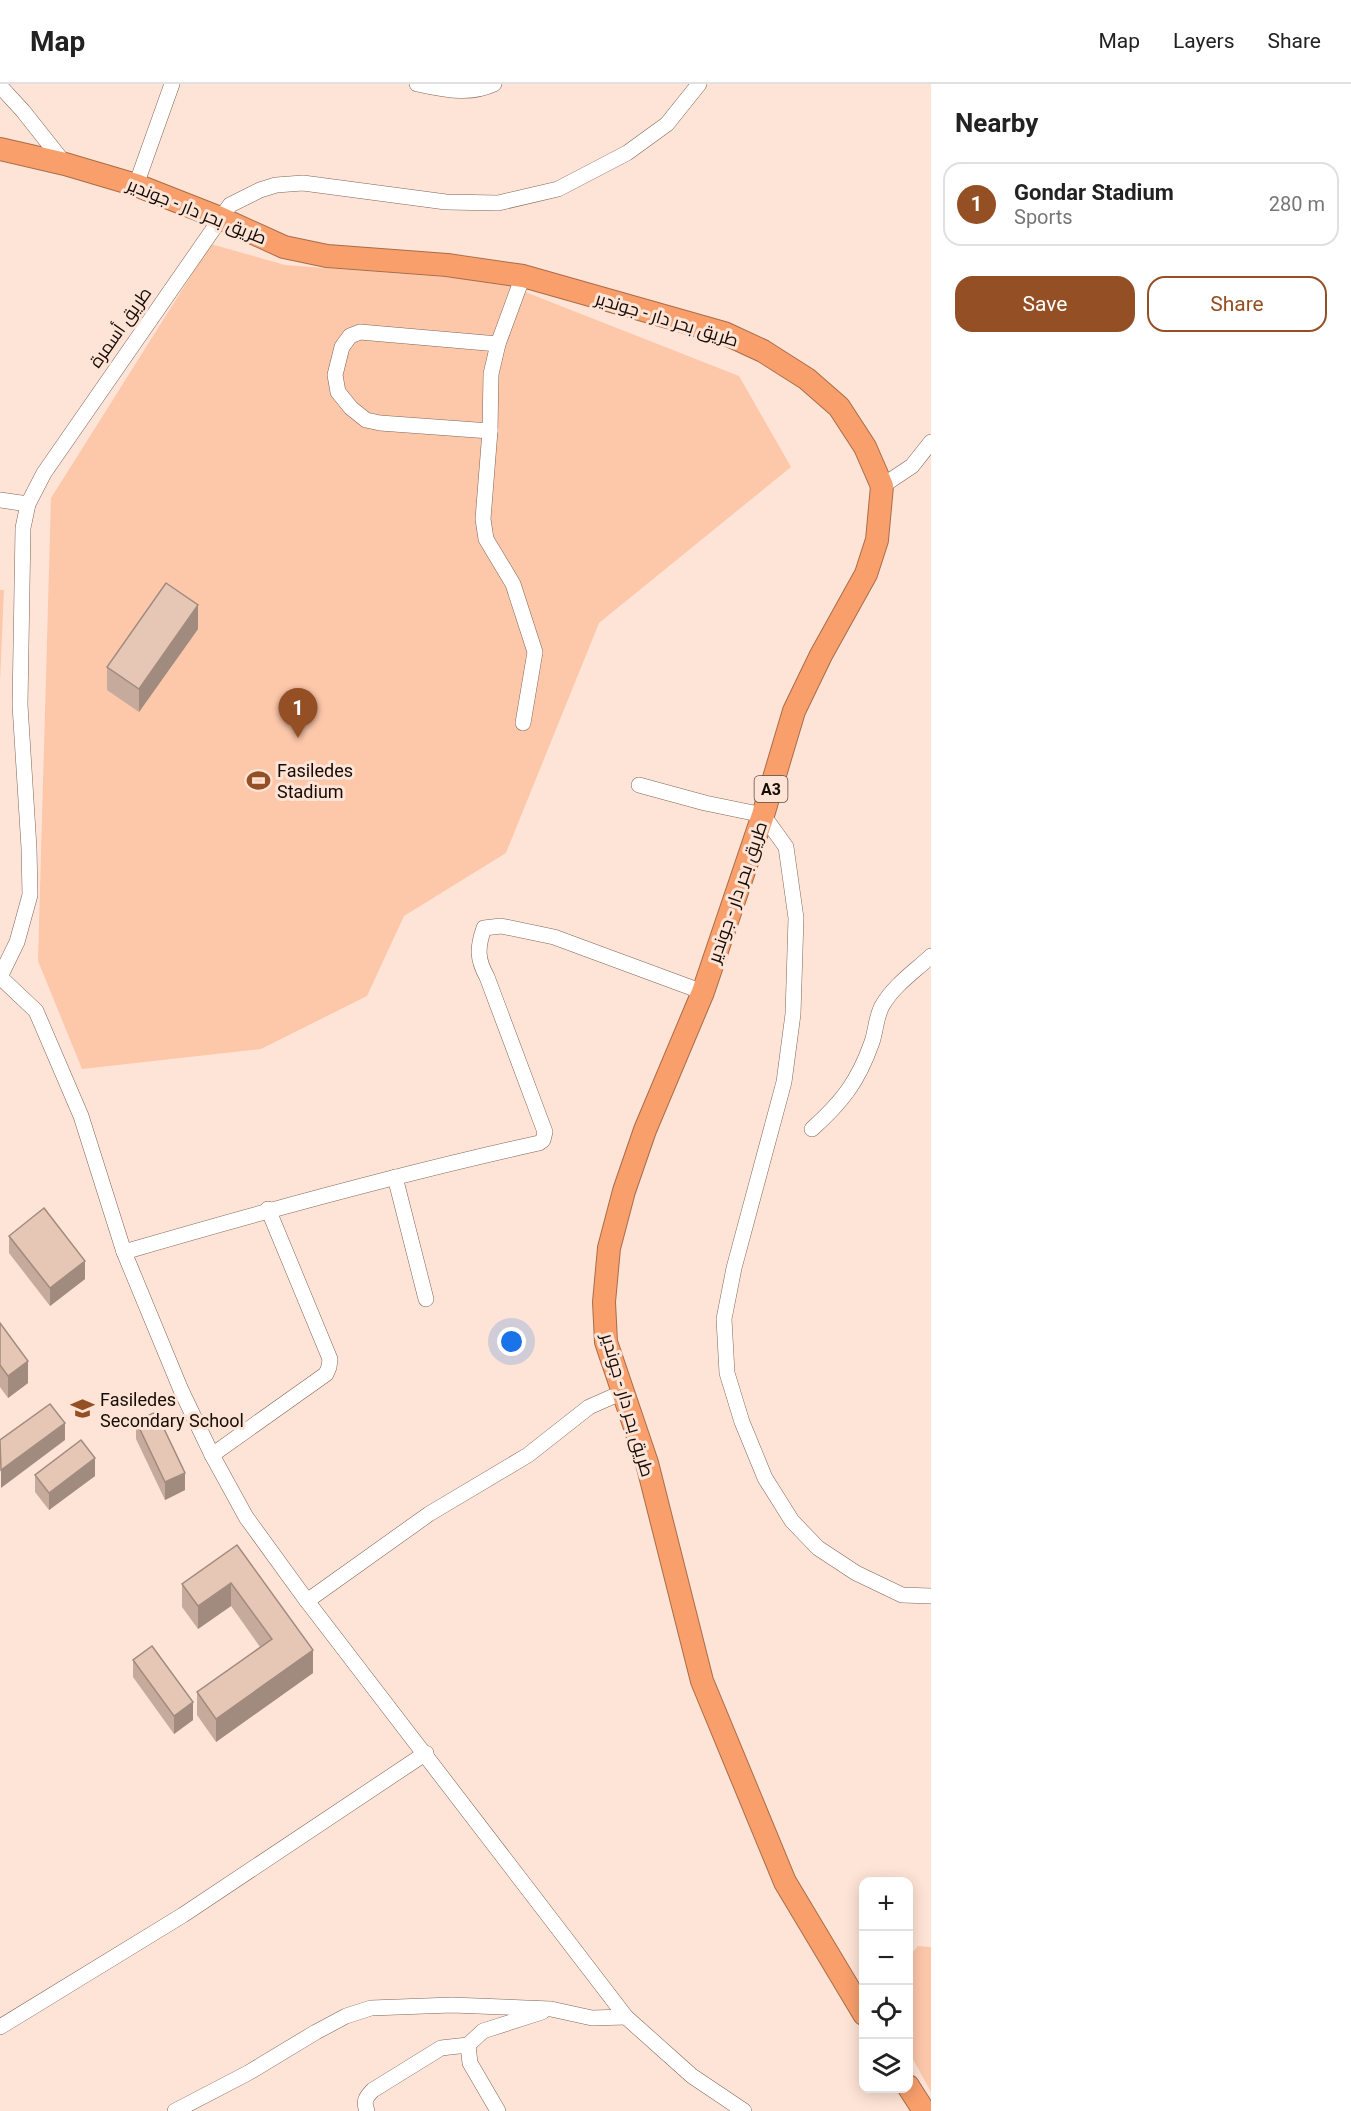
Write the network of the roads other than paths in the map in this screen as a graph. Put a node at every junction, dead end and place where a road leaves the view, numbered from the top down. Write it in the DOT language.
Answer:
graph roads {
  1 [pos="172,84"];
  2 [pos="417,84"];
  3 [pos="494,84"];
  4 [pos="699,84"];
  5 [pos="0,86"];
  6 [pos="0,149"];
  7 [pos="65,164"];
  8 [pos="136,185"];
  9 [pos="220,218"];
  10 [pos="523,276"];
  11 [pos="498,344"];
  12 [pos="490,431"];
  13 [pos="931,442"];
  14 [pos="882,486"];
  15 [pos="0,500"];
  16 [pos="28,504"];
  17 [pos="523,723"];
  18 [pos="639,785"];
  19 [pos="763,815"];
  20 [pos="931,956"];
  21 [pos="0,977"];
  22 [pos="702,992"];
  23 [pos="812,1129"];
  24 [pos="394,1177"];
  25 [pos="268,1209"];
  26 [pos="124,1252"];
  27 [pos="426,1299"];
  28 [pos="623,1392"];
  29 [pos="212,1455"];
  30 [pos="931,1596"];
  31 [pos="307,1601"];
  32 [pos="426,1754"];
  33 [pos="859,2006"];
  34 [pos="551,2009"];
  35 [pos="626,2017"];
  36 [pos="0,2027"];
  37 [pos="468,2044"];
  38 [pos="913,2093"];
  39 [pos="175,2111"];
  40 [pos="367,2111"];
  41 [pos="498,2111"];
  42 [pos="744,2111"];
  43 [pos="924,2111"];
  1 -- 8 [label="street"];
  2 -- 3 [label="street"];
  4 -- 9 [label="street, طريق أسمرة"];
  5 -- 7 [label="street"];
  6 -- 7 [label="highway, طريق بحر دار - جوندير / A3"];
  7 -- 8 [label="highway, طريق بحر دار - جوندير / A3"];
  8 -- 9 [label="highway, طريق بحر دار - جوندير / A3"];
  9 -- 10 [label="highway, طريق بحر دار - جوندير / A3"];
  9 -- 16 [label="street, طريق أسمرة"];
  10 -- 11 [label="street"];
  10 -- 14 [label="highway, طريق بحر دار - جوندير / A3"];
  11 -- 12 [label="street"];
  11 -- 12 [label="street"];
  12 -- 17 [label="street"];
  13 -- 14 [label="street"];
  14 -- 19 [label="highway, طريق بحر دار - جوندير / A3"];
  15 -- 16 [label="street"];
  16 -- 21 [label="street, طريق أسمرة"];
  18 -- 19 [label="street"];
  19 -- 22 [label="highway, طريق بحر دار - جوندير / A3"];
  19 -- 30 [label="street"];
  20 -- 23 [label="street"];
  21 -- 26 [label="street"];
  22 -- 24 [label="street"];
  22 -- 28 [label="highway, طريق بحر دار - جوندير / A3"];
  24 -- 25 [label="street"];
  24 -- 27 [label="street"];
  25 -- 26 [label="street"];
  25 -- 29 [label="street"];
  26 -- 29 [label="street"];
  28 -- 31 [label="street"];
  28 -- 33 [label="highway, طريق بحر دار - جوندير / A3"];
  29 -- 31 [label="street"];
  31 -- 32 [label="street"];
  32 -- 35 [label="street"];
  32 -- 36 [label="street"];
  34 -- 35 [label="street"];
  34 -- 37 [label="street"];
  34 -- 39 [label="street"];
  35 -- 42 [label="street"];
  37 -- 40 [label="street"];
  37 -- 41 [label="street"];
  38 -- 43 [label="highway"];
}
